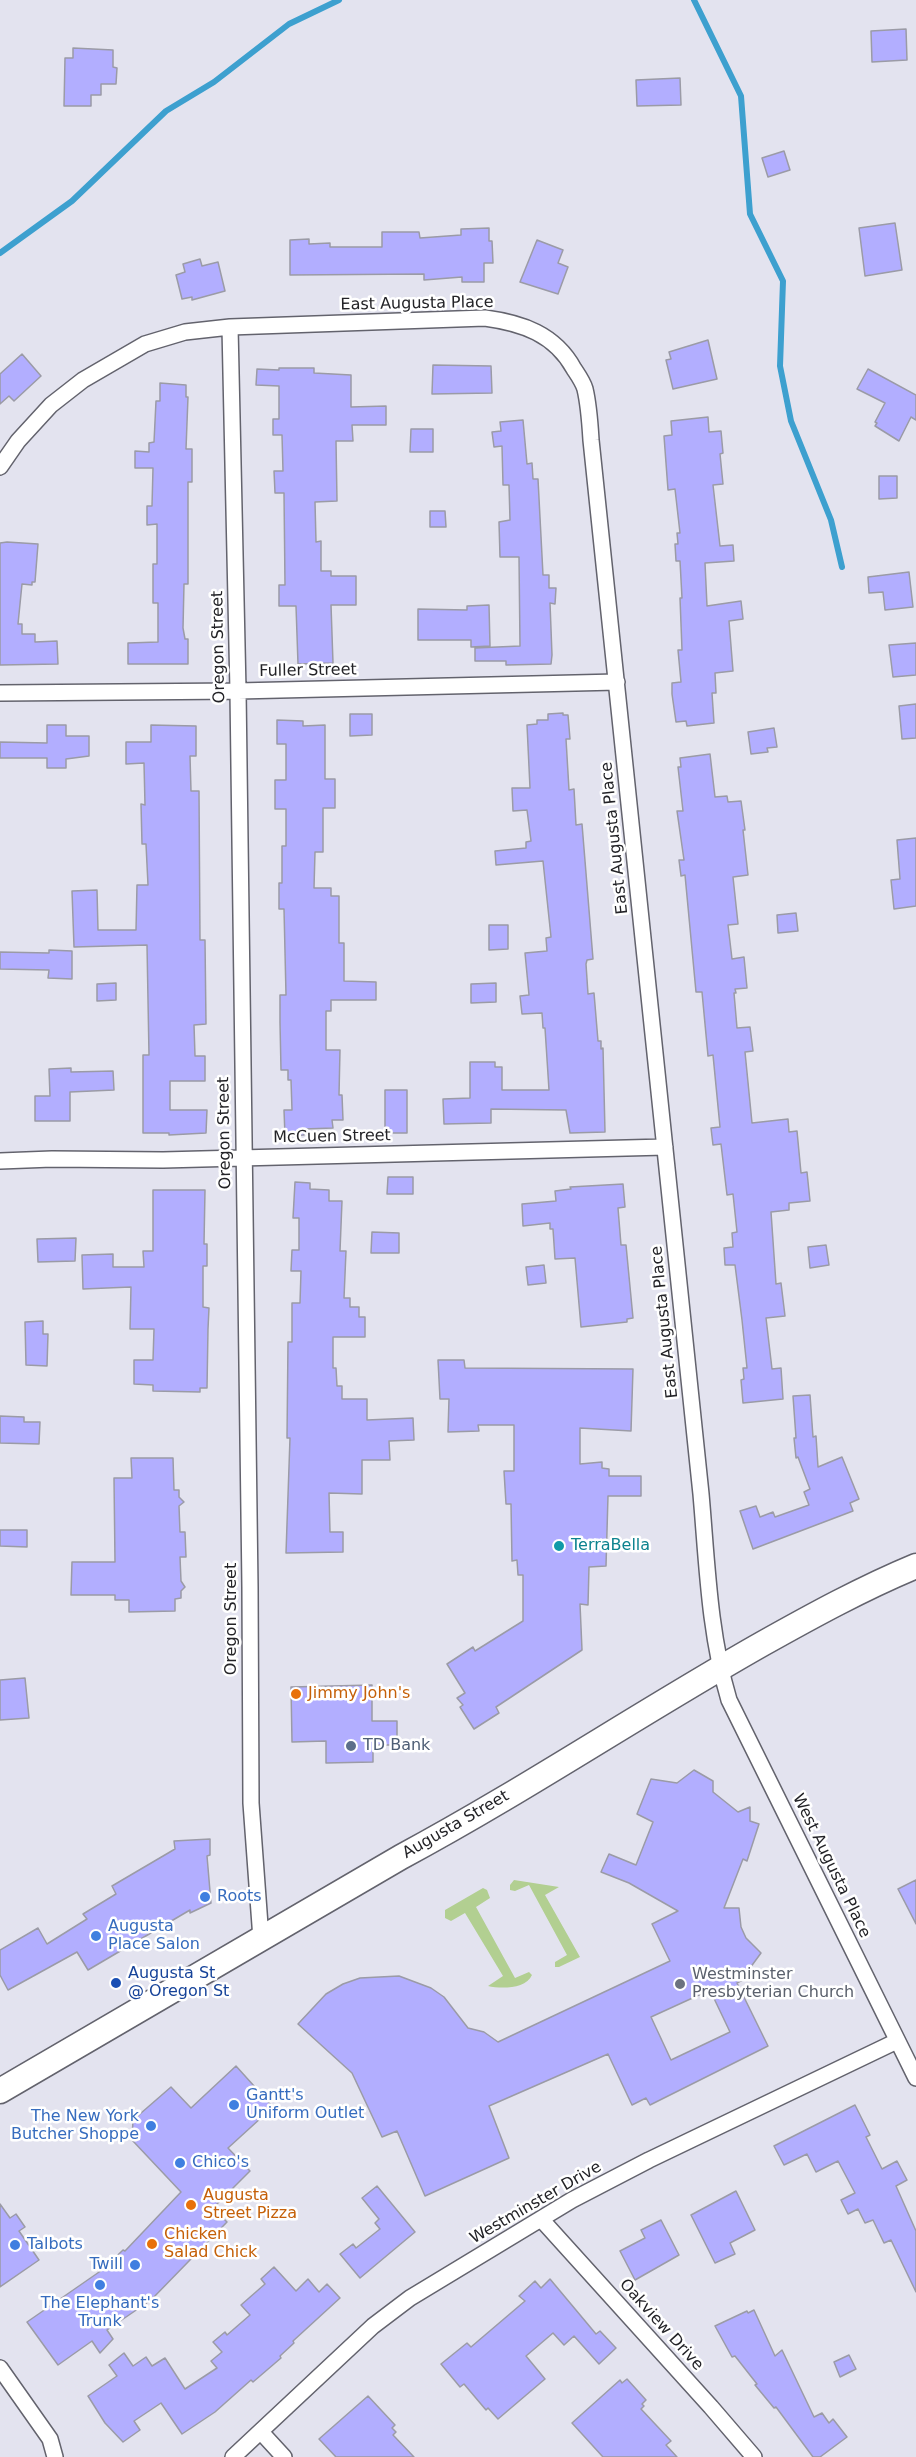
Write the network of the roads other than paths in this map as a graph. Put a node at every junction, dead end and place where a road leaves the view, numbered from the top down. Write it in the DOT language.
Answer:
graph roads {
  1 [pos="230,327"];
  2 [pos="0,467"];
  3 [pos="616,682"];
  4 [pos="238,691"];
  5 [pos="0,693"];
  6 [pos="665,1147"];
  7 [pos="243,1158"];
  8 [pos="0,1161"];
  9 [pos="916,1566"];
  10 [pos="720,1668"];
  11 [pos="261,1939"];
  12 [pos="897,2041"];
  13 [pos="916,2078"];
  14 [pos="0,2091"];
  15 [pos="541,2219"];
  16 [pos="0,2368"];
  17 [pos="261,2432"];
  18 [pos="55,2457"];
  19 [pos="233,2457"];
  20 [pos="284,2457"];
  21 [pos="754,2457"];
  1 -- 2 [label="street, East Augusta Place"];
  1 -- 3 [label="street, East Augusta Place"];
  1 -- 4 [label="street, Oregon Street"];
  3 -- 4 [label="street, Fuller Street"];
  3 -- 6 [label="street, East Augusta Place"];
  4 -- 5 [label="street, Fuller Street"];
  4 -- 7 [label="street, Oregon Street"];
  6 -- 7 [label="street, McCuen Street"];
  6 -- 10 [label="street, East Augusta Place"];
  7 -- 8 [label="street, McCuen Street"];
  7 -- 11 [label="street, Oregon Street"];
  9 -- 10 [label="main road, Augusta Street"];
  10 -- 11 [label="main road, Augusta Street"];
  10 -- 12 [label="street, West Augusta Place"];
  11 -- 14 [label="main road, Augusta Street"];
  12 -- 13 [label="street, West Augusta Place"];
  12 -- 15 [label="street, Westminster Drive"];
  15 -- 17 [label="street, Westminster Drive"];
  15 -- 21 [label="street, Oakview Drive"];
  16 -- 18 [label="street"];
  17 -- 19 [label="street, Westminster Drive"];
  17 -- 20 [label="street"];
}
